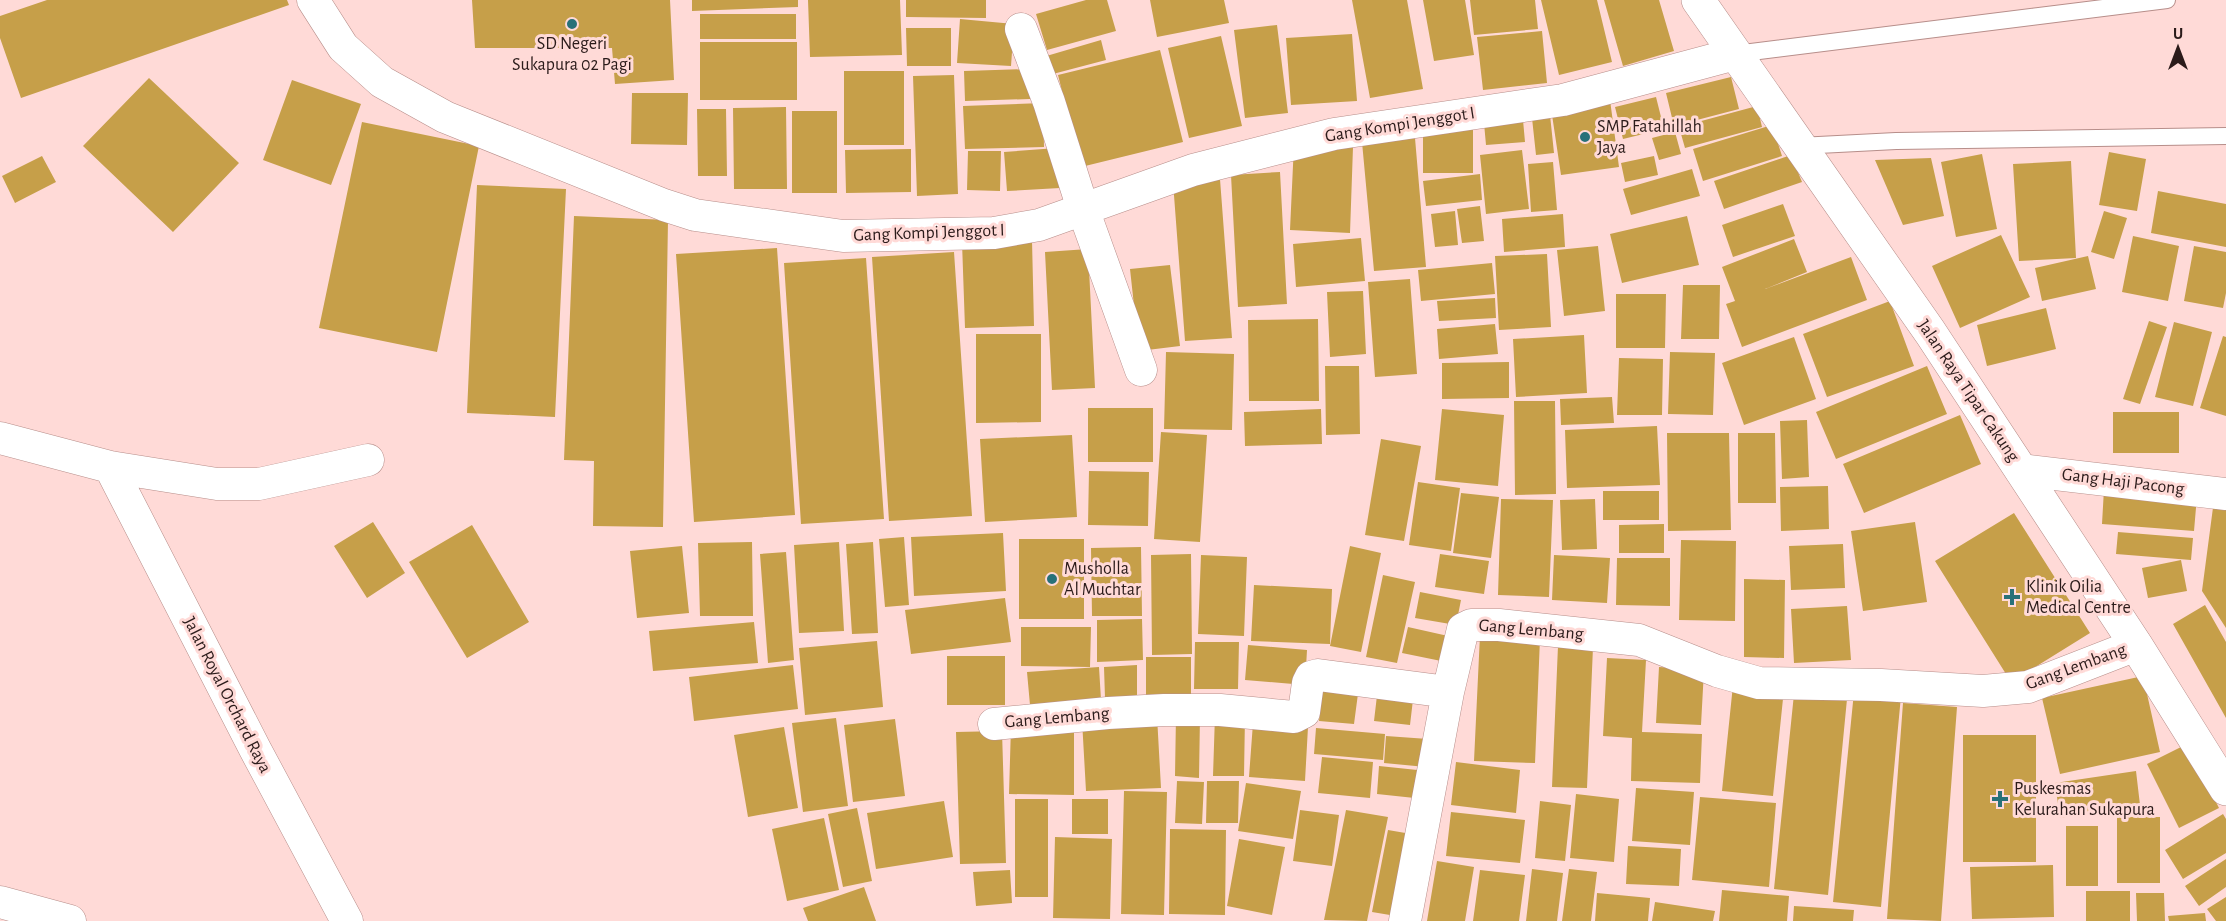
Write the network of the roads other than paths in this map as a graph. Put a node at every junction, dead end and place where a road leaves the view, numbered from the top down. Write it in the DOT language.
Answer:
graph roads {
  1 [pos="313,0"];
  2 [pos="1698,0"];
  3 [pos="2167,0"];
  4 [pos="1021,29"];
  5 [pos="1735,54"];
  6 [pos="2226,136"];
  7 [pos="1799,146"];
  8 [pos="1083,209"];
  9 [pos="1141,370"];
  10 [pos="0,438"];
  11 [pos="368,460"];
  12 [pos="110,467"];
  13 [pos="2021,470"];
  14 [pos="2226,494"];
  15 [pos="2136,645"];
  16 [pos="1448,692"];
  17 [pos="994,724"];
  18 [pos="2226,789"];
  19 [pos="0,902"];
  20 [pos="70,921"];
  21 [pos="347,921"];
  22 [pos="1405,921"];
  1 -- 8 [label="street, Gang Kompi Jenggot I"];
  2 -- 5 [label="street, Jalan Raya Tipar Cakung"];
  3 -- 5 [label="lane"];
  4 -- 8 [label="street"];
  5 -- 7 [label="street, Jalan Raya Tipar Cakung"];
  5 -- 8 [label="street, Gang Kompi Jenggot I"];
  6 -- 7 [label="lane"];
  7 -- 13 [label="street, Jalan Raya Tipar Cakung"];
  8 -- 9 [label="street"];
  10 -- 12 [label="street"];
  11 -- 12 [label="street"];
  12 -- 21 [label="street, Jalan Royal Orchard Raya"];
  13 -- 14 [label="street, Gang Haji Pacong"];
  13 -- 15 [label="street, Jalan Raya Tipar Cakung"];
  15 -- 16 [label="street, Gang Lembang"];
  15 -- 18 [label="street, Jalan Raya Tipar Cakung"];
  16 -- 17 [label="street, Gang Lembang"];
  16 -- 22 [label="street"];
  19 -- 20 [label="street"];
}
